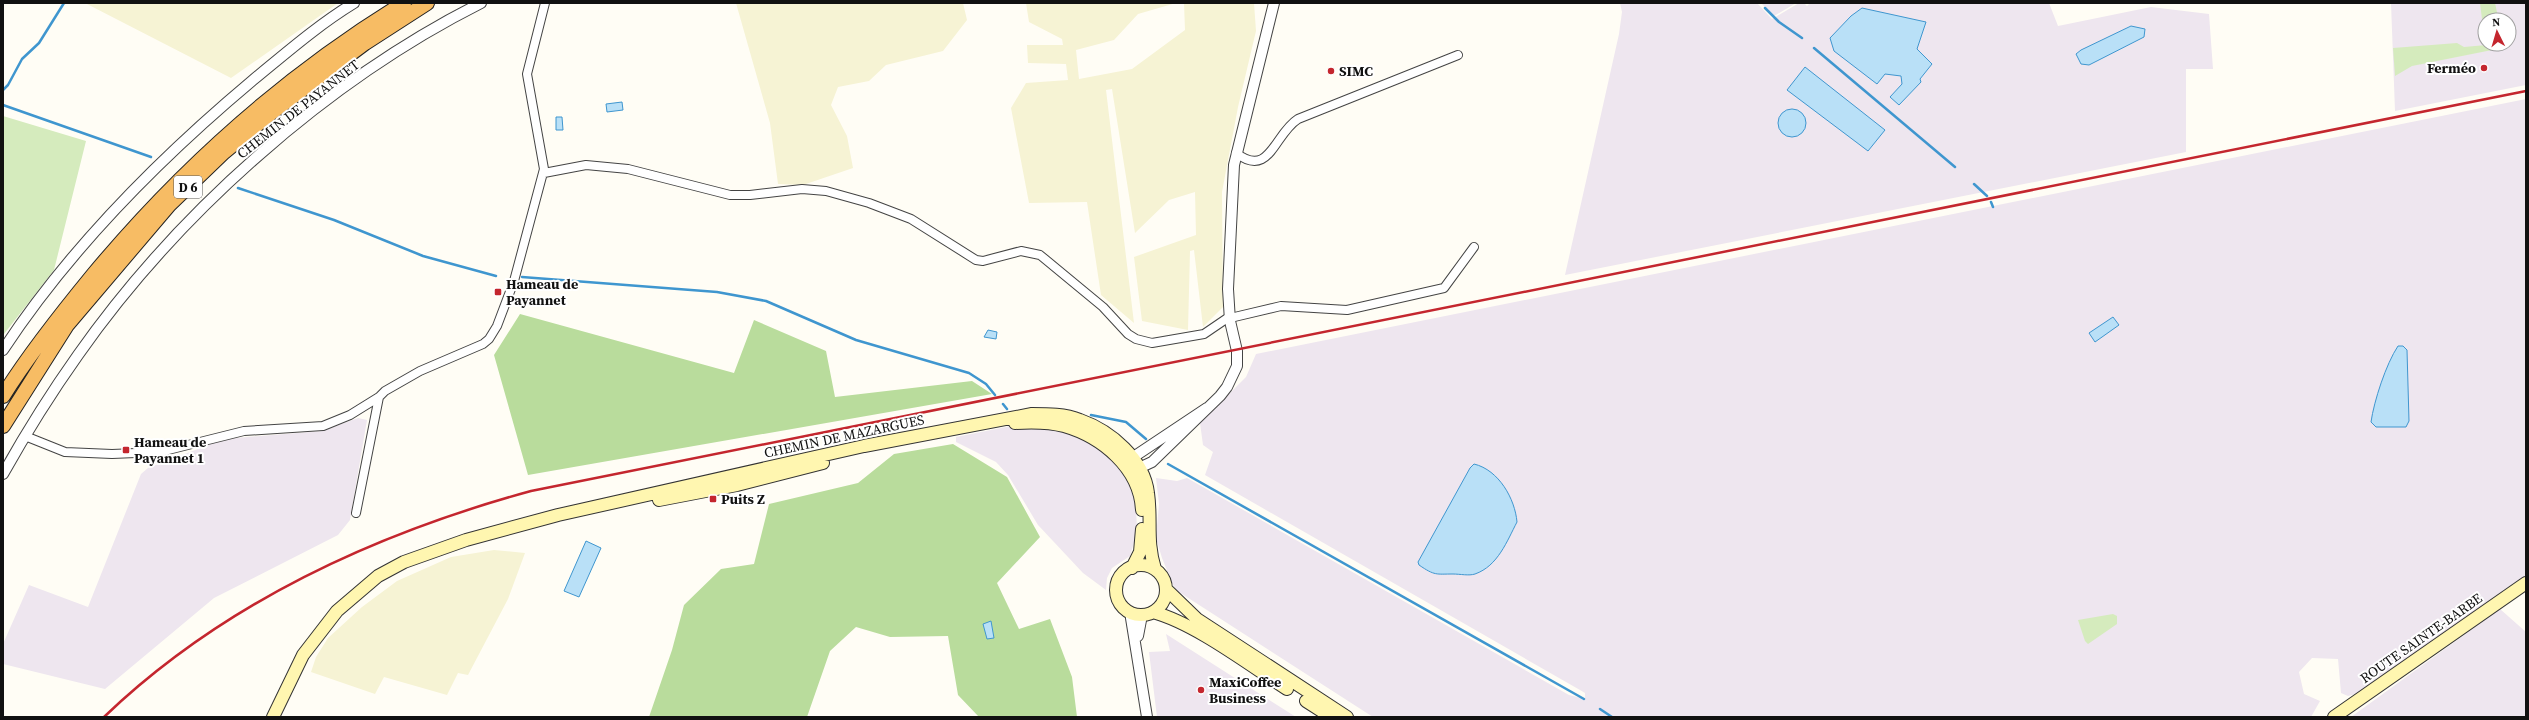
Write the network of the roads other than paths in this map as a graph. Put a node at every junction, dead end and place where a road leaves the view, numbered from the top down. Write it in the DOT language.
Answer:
graph roads {
  1 [pos="354,3"];
  2 [pos="404,3"];
  3 [pos="428,3"];
  4 [pos="480,3"];
  5 [pos="545,3"];
  6 [pos="1270,3"];
  7 [pos="1274,3"];
  8 [pos="1268,21"];
  9 [pos="1458,54"];
  10 [pos="1236,153"];
  11 [pos="544,173"];
  12 [pos="1474,247"];
  13 [pos="1230,318"];
  14 [pos="3,350"];
  15 [pos="3,396"];
  16 [pos="379,397"];
  17 [pos="1207,408"];
  18 [pos="3,426"];
  19 [pos="25,436"];
  20 [pos="1132,465"];
  21 [pos="3,474"];
  22 [pos="356,513"];
  23 [pos="1132,568"];
  24 [pos="1155,570"];
  25 [pos="2526,583"];
  26 [pos="1166,588"];
  27 [pos="1130,612"];
  28 [pos="1147,614"];
  29 [pos="1137,648"];
  30 [pos="1322,714"];
  31 [pos="273,717"];
  32 [pos="1147,717"];
  33 [pos="1331,717"];
  34 [pos="1347,717"];
  35 [pos="2334,717"];
  1 -- 14 [label="street"];
  2 -- 15 [label="highway, D 6"];
  3 -- 18 [label="highway, D 6"];
  4 -- 19 [label="street, CHEMIN DE PAYANNET"];
  5 -- 11 [label="street"];
  6 -- 8 [label="street"];
  7 -- 8 [label="street"];
  8 -- 10 [label="street"];
  9 -- 10 [label="street"];
  10 -- 13 [label="street"];
  11 -- 13 [label="street"];
  11 -- 16 [label="street"];
  12 -- 13 [label="street"];
  13 -- 17 [label="street"];
  16 -- 19 [label="street"];
  16 -- 22 [label="street"];
  17 -- 20 [label="street"];
  17 -- 20 [label="street"];
  19 -- 21 [label="street, CHEMIN DE PAYANNET"];
  20 -- 23 [label="main road"];
  20 -- 24 [label="main road"];
  20 -- 31 [label="main road, CHEMIN DE MAZARGUES"];
  23 -- 24 [label="main road"];
  23 -- 27 [label="main road"];
  24 -- 26 [label="main road"];
  25 -- 35 [label="main road, ROUTE SAINTE-BARBE"];
  26 -- 28 [label="main road"];
  26 -- 34 [label="main road"];
  27 -- 28 [label="main road"];
  27 -- 29 [label="street"];
  28 -- 29 [label="street"];
  28 -- 30 [label="main road"];
  29 -- 32 [label="street"];
  30 -- 33 [label="main road"];
}
